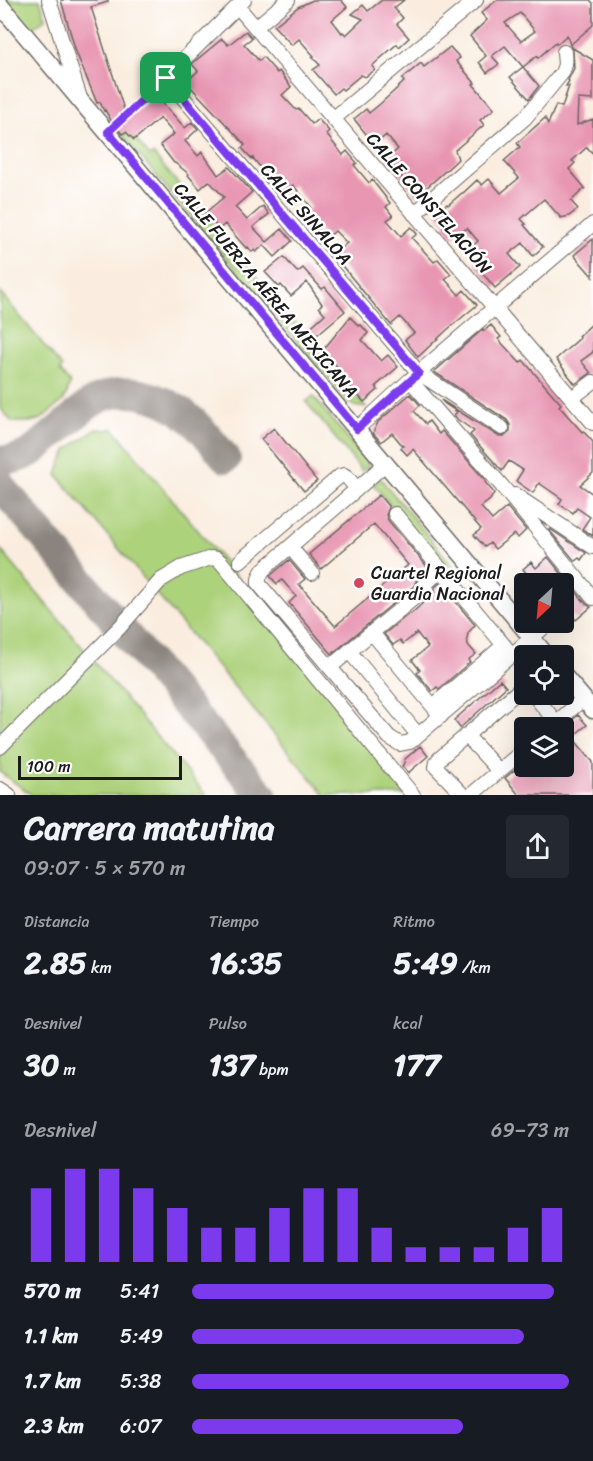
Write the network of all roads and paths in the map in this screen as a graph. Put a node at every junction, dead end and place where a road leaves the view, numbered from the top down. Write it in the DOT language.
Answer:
graph roads {
  1 [pos="49,0"];
  2 [pos="288,0"];
  3 [pos="476,0"];
  4 [pos="241,4"];
  5 [pos="2,11"];
  6 [pos="256,27"];
  7 [pos="564,52"];
  8 [pos="166,78"];
  9 [pos="80,98"];
  10 [pos="333,119"];
  11 [pos="108,132"];
  12 [pos="414,214"];
  13 [pos="593,224"];
  14 [pos="495,308"];
  15 [pos="415,376"];
  16 [pos="593,382"];
  17 [pos="572,398"];
  18 [pos="593,423"];
  19 [pos="502,428"];
  20 [pos="357,429"];
  21 [pos="386,463"];
  22 [pos="502,486"];
  23 [pos="357,489"];
  24 [pos="395,514"];
  25 [pos="290,547"];
  26 [pos="593,547"];
  27 [pos="240,561"];
  28 [pos="441,570"];
  29 [pos="312,573"];
  30 [pos="593,598"];
  31 [pos="372,633"];
  32 [pos="538,633"];
  33 [pos="532,638"];
  34 [pos="354,645"];
  35 [pos="538,645"];
  36 [pos="508,650"];
  37 [pos="330,667"];
  38 [pos="574,688"];
  39 [pos="514,694"];
  40 [pos="588,705"];
  41 [pos="437,711"];
  42 [pos="567,717"];
  43 [pos="418,735"];
  44 [pos="466,735"];
  45 [pos="0,747"];
  46 [pos="514,758"];
  47 [pos="499,771"];
  48 [pos="0,789"];
  49 [pos="9,795"];
  50 [pos="413,795"];
  51 [pos="463,795"];
  52 [pos="471,795"];
  1 -- 9 [label="street"];
  2 -- 6 [label="street"];
  3 -- 10 [label="street"];
  4 -- 6 [label="street, CALLE CONSTELACIÓN"];
  4 -- 8 [label="street"];
  5 -- 9 [label="main road, CALLE FUERZA AÉREA MEXICANA"];
  6 -- 10 [label="street, CALLE CONSTELACIÓN"];
  7 -- 12 [label="street"];
  8 -- 11 [label="path"];
  8 -- 15 [label="street, CALLE SINALOA"];
  9 -- 11 [label="main road, CALLE FUERZA AÉREA MEXICANA"];
  10 -- 12 [label="street, CALLE CONSTELACIÓN"];
  11 -- 20 [label="main road, CALLE FUERZA AÉREA MEXICANA"];
  12 -- 14 [label="street, CALLE CONSTELACIÓN"];
  13 -- 14 [label="street"];
  14 -- 15 [label="street"];
  14 -- 17 [label="street, CALLE CONSTELACIÓN"];
  15 -- 19 [label="street"];
  15 -- 20 [label="street"];
  15 -- 22 [label="street, CALLE SINALOA"];
  16 -- 17 [label="street"];
  17 -- 18 [label="street, CALLE CONSTELACIÓN"];
  20 -- 21 [label="main road, CALLE FUERZA AÉREA MEXICANA"];
  21 -- 23 [label="street"];
  21 -- 33 [label="main road, CALLE FUERZA AÉREA MEXICANA"];
  22 -- 26 [label="street"];
  22 -- 30 [label="street, CALLE SINALOA"];
  23 -- 25 [label="street"];
  23 -- 27 [label="street"];
  24 -- 28 [label="street"];
  25 -- 29 [label="street"];
  25 -- 37 [label="street"];
  28 -- 31 [label="street"];
  28 -- 36 [label="street"];
  31 -- 34 [label="street"];
  31 -- 41 [label="street"];
  32 -- 33 [label="street"];
  33 -- 35 [label="main road, CALLE FUERZA AÉREA MEXICANA"];
  33 -- 36 [label="street"];
  34 -- 37 [label="street"];
  34 -- 43 [label="street"];
  36 -- 41 [label="street"];
  37 -- 43 [label="street"];
  38 -- 40 [label="main road"];
  39 -- 44 [label="street"];
  40 -- 42 [label="street"];
  41 -- 43 [label="street"];
  44 -- 47 [label="street"];
  44 -- 51 [label="street"];
  45 -- 50 [label="street"];
  46 -- 47 [label="street"];
  47 -- 52 [label="street"];
  48 -- 49 [label="street"];
}
